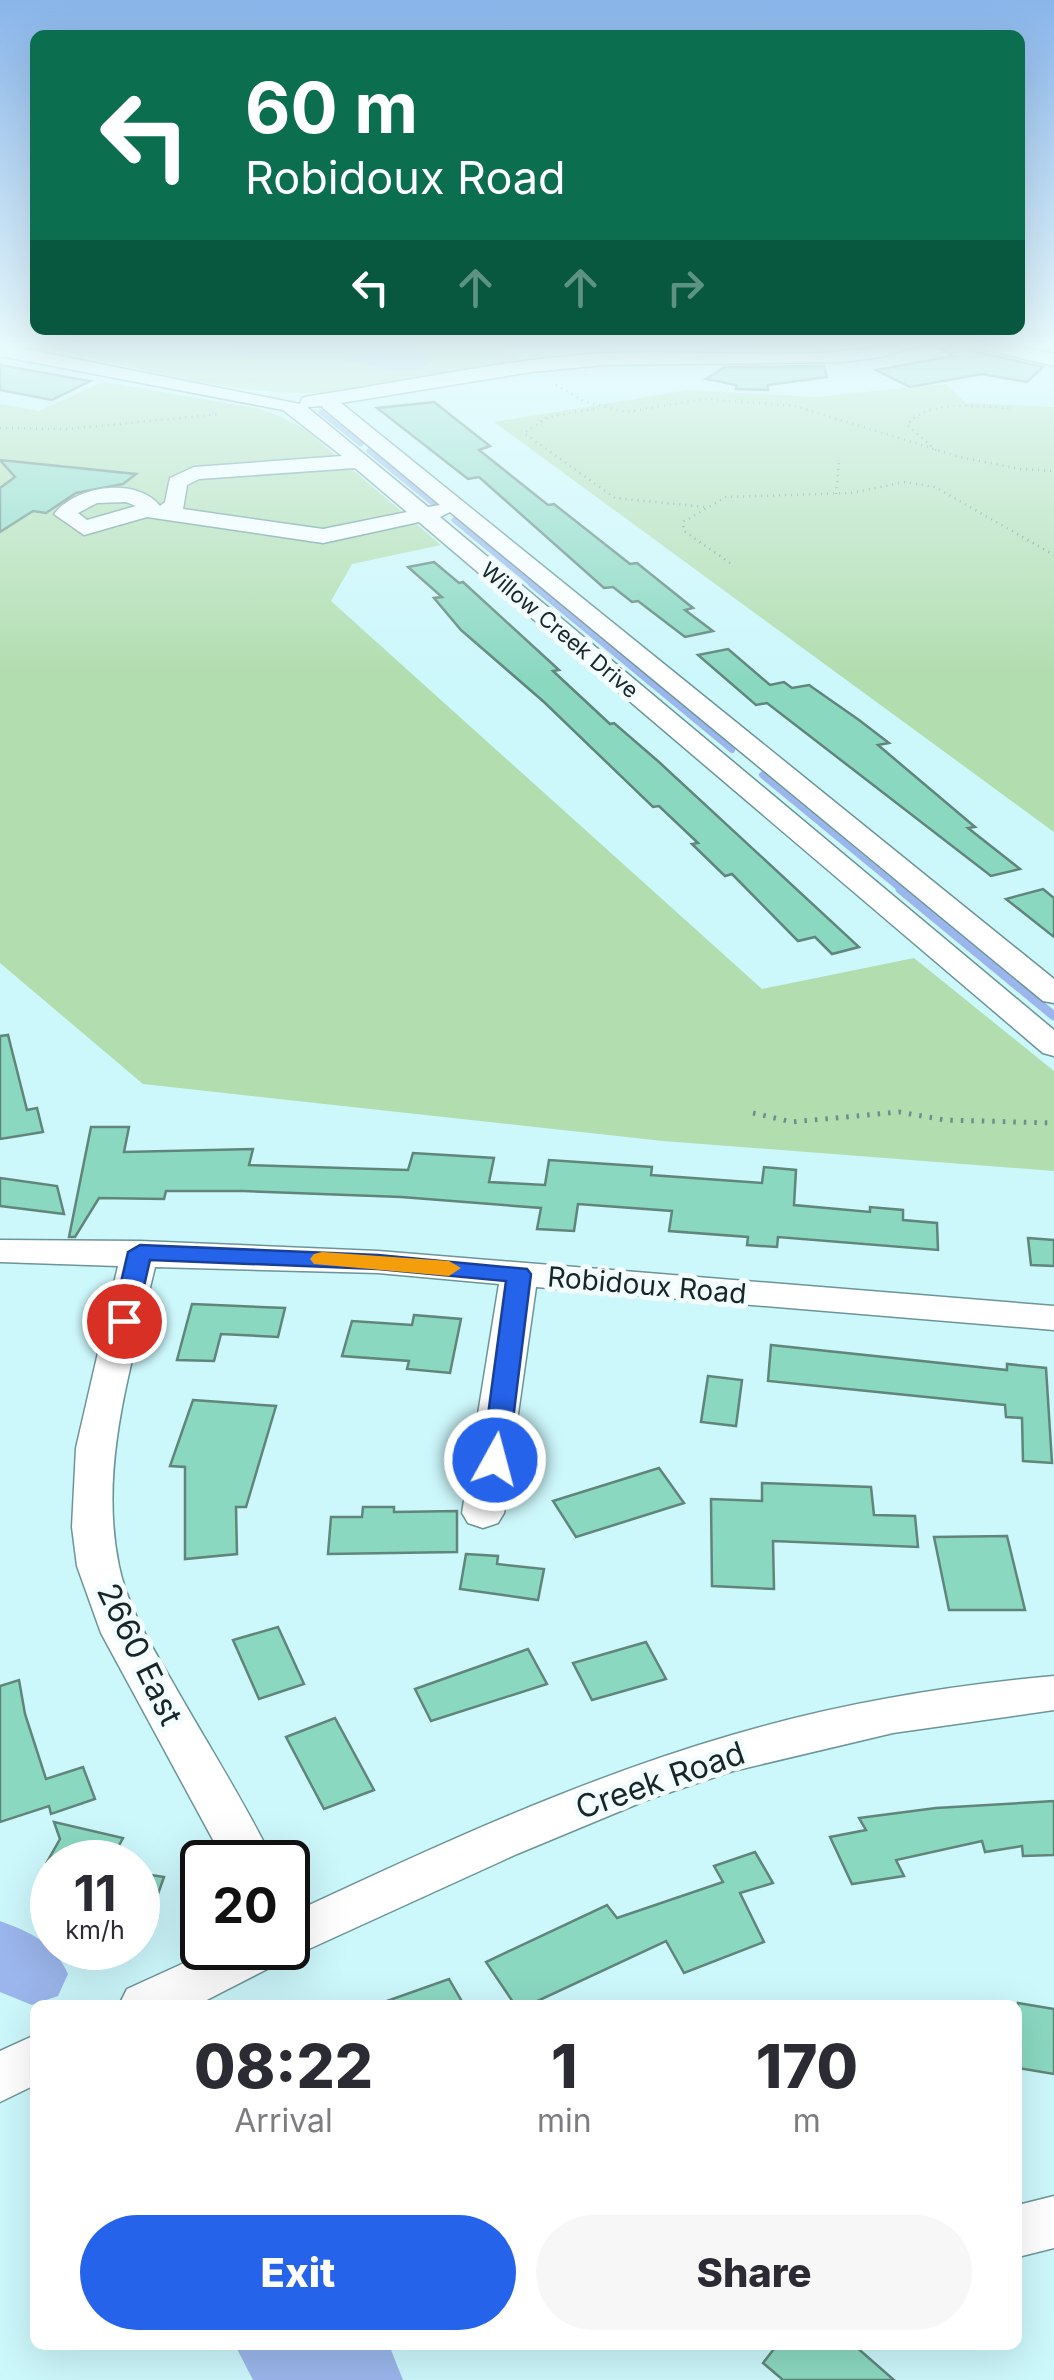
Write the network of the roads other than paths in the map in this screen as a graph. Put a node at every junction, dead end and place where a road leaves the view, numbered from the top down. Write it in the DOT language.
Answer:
graph roads {
  1 [pos="351,454"];
  2 [pos="391,454"];
  3 [pos="361,462"];
  4 [pos="457,508"];
  5 [pos="424,514"];
  6 [pos="766,760"];
  7 [pos="726,769"];
  8 [pos="1054,994"];
  9 [pos="1054,1046"];
  10 [pos="0,1250"];
  11 [pos="140,1252"];
  12 [pos="519,1274"];
  13 [pos="1054,1318"];
  14 [pos="483,1513"];
  15 [pos="1054,1693"];
  16 [pos="238,1840"];
  17 [pos="310,1926"];
  18 [pos="218,1970"];
  19 [pos="156,2000"];
  20 [pos="1054,2222"];
  21 [pos="1022,2230"];
  1 -- 3 [label="street, Willow Creek Drive"];
  2 -- 4 [label="street, Willow Creek Drive"];
  3 -- 5 [label="street, Willow Creek Drive"];
  3 -- 5 [label="street"];
  4 -- 5 [label="street"];
  4 -- 6 [label="street, Willow Creek Drive"];
  5 -- 7 [label="street, Willow Creek Drive"];
  6 -- 7 [label="street"];
  6 -- 8 [label="street, Willow Creek Drive"];
  7 -- 9 [label="street, Willow Creek Drive"];
  10 -- 11 [label="street, Robidoux Road"];
  11 -- 12 [label="street, Robidoux Road"];
  11 -- 16 [label="street, 2660 East"];
  12 -- 13 [label="street, Robidoux Road"];
  12 -- 14 [label="street"];
  15 -- 17 [label="street, Creek Road"];
  18 -- 19 [label="street, Creek Road"];
  20 -- 21 [label="street"];
}
